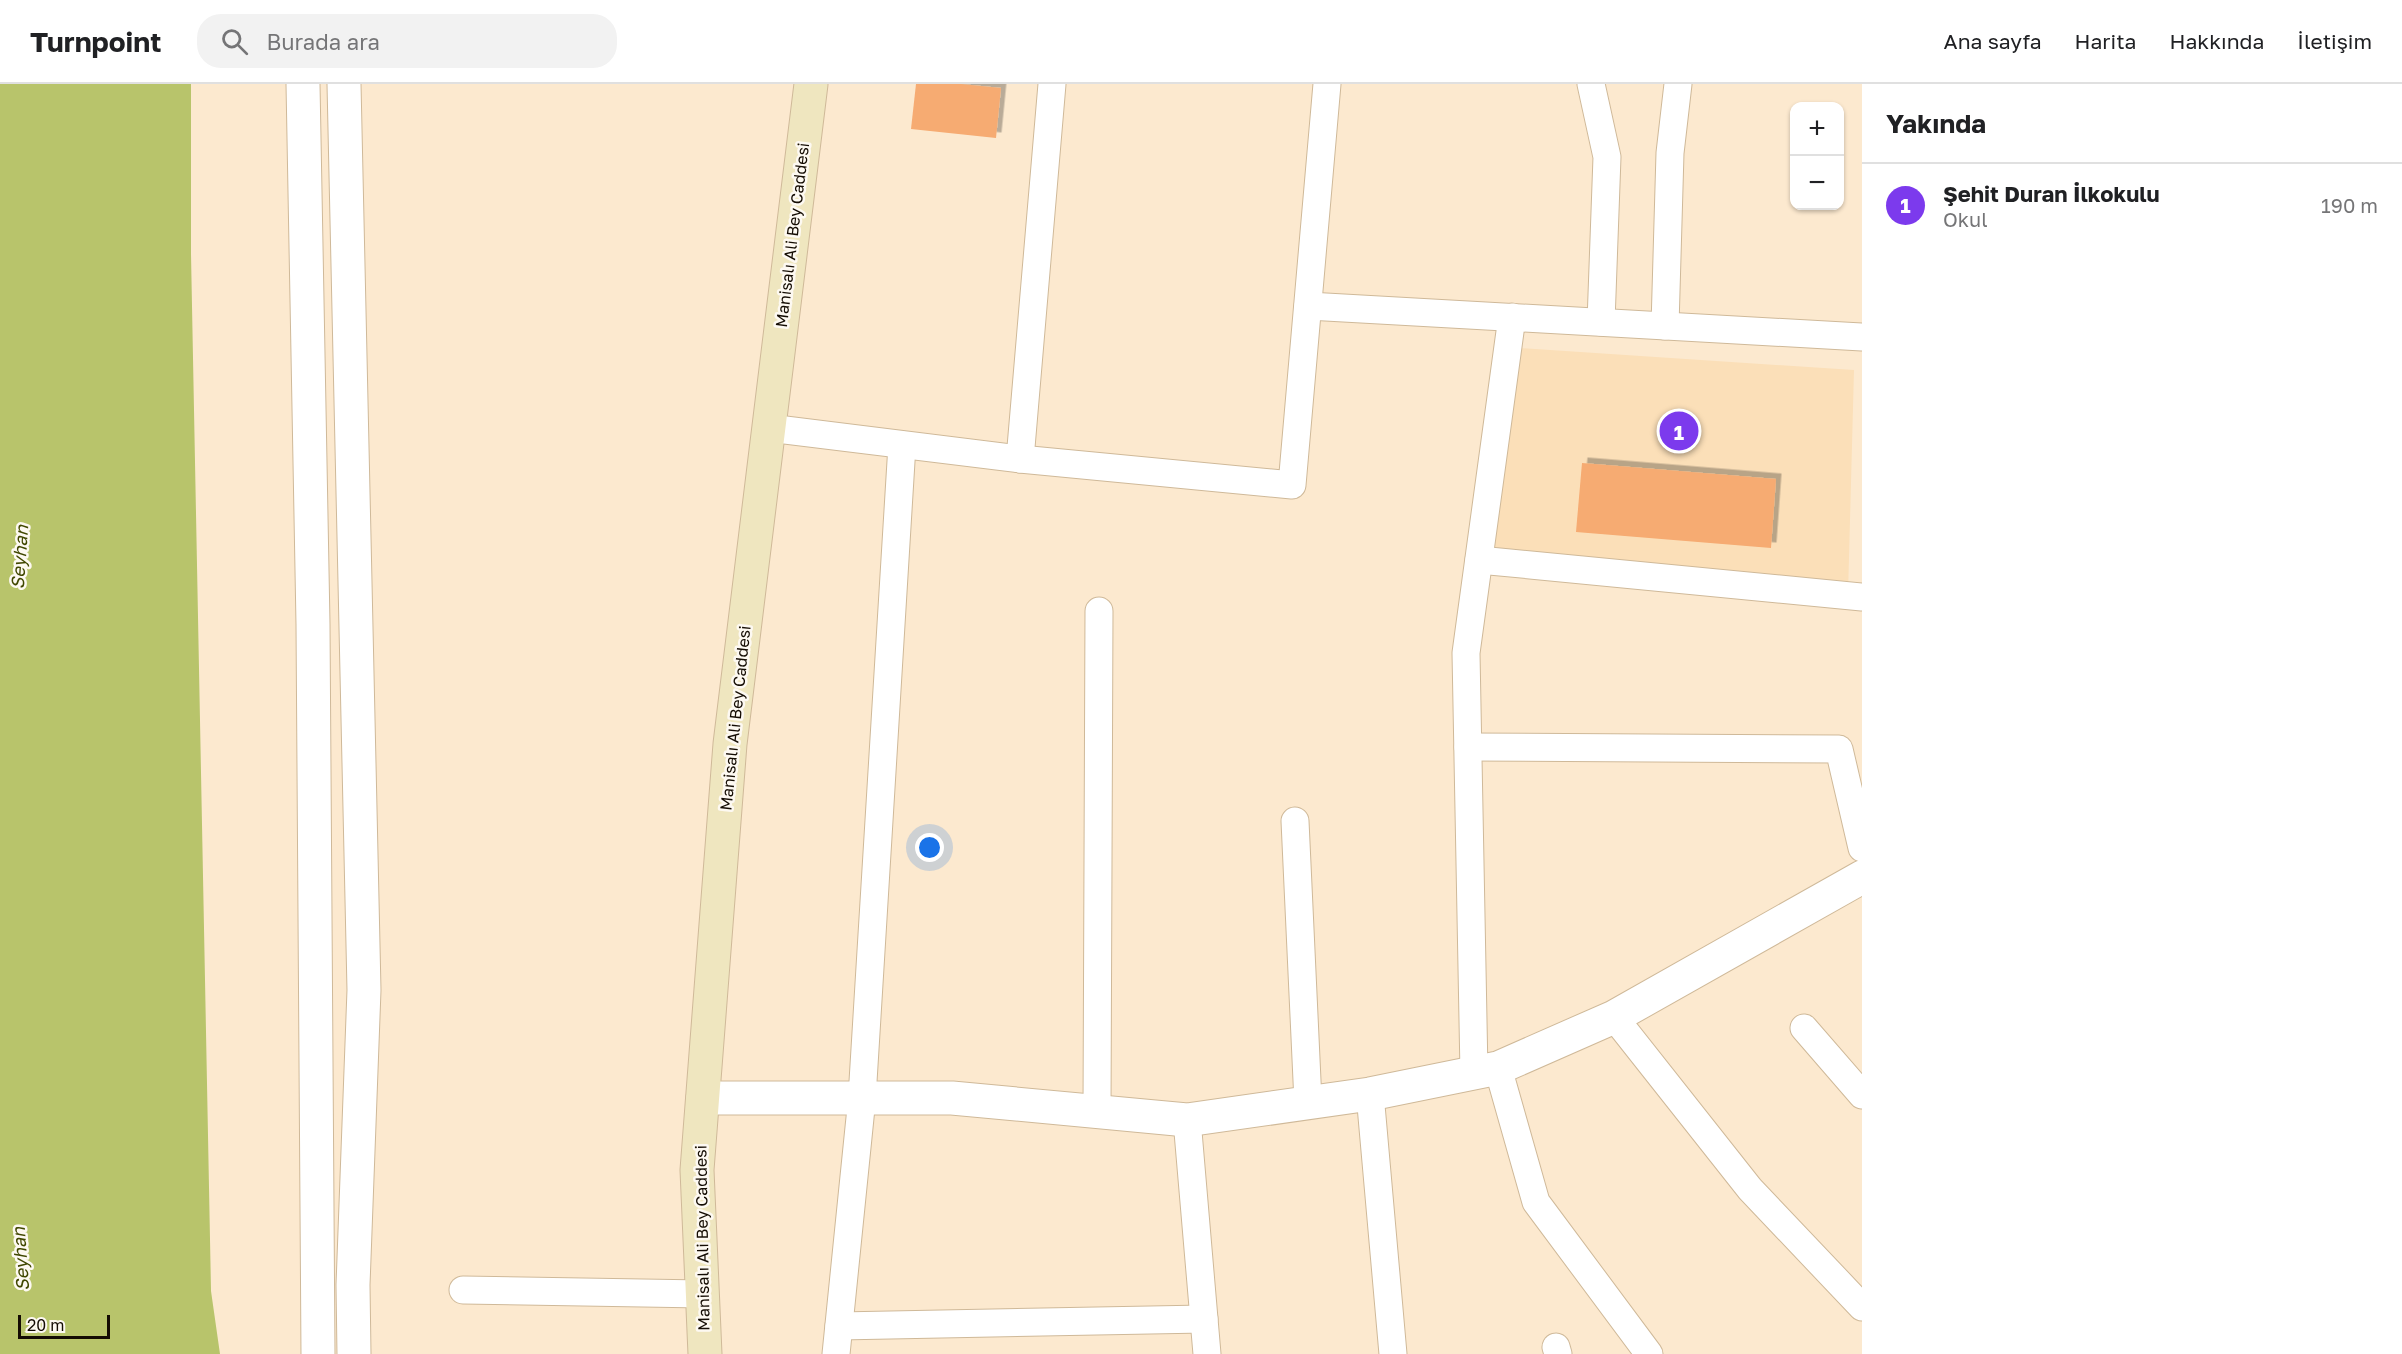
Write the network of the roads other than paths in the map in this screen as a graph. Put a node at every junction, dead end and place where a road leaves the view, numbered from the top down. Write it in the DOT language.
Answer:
graph roads {
  1 [pos="303,84"];
  2 [pos="344,84"];
  3 [pos="811,84"];
  4 [pos="1052,84"];
  5 [pos="1327,84"];
  6 [pos="1591,84"];
  7 [pos="1678,84"];
  8 [pos="1308,306"];
  9 [pos="1512,317"];
  10 [pos="1601,322"];
  11 [pos="1665,326"];
  12 [pos="1862,337"];
  13 [pos="769,428"];
  14 [pos="902,445"];
  15 [pos="1020,459"];
  16 [pos="1479,560"];
  17 [pos="1862,597"];
  18 [pos="1100,611"];
  19 [pos="1468,747"];
  20 [pos="1295,821"];
  21 [pos="1862,848"];
  22 [pos="1862,877"];
  23 [pos="1614,1017"];
  24 [pos="1804,1028"];
  25 [pos="1486,1070"];
  26 [pos="1857,1082"];
  27 [pos="1370,1094"];
  28 [pos="703,1098"];
  29 [pos="862,1098"];
  30 [pos="1308,1102"];
  31 [pos="1097,1112"];
  32 [pos="1187,1120"];
  33 [pos="462,1290"];
  34 [pos="703,1294"];
  35 [pos="1862,1307"];
  36 [pos="1204,1318"];
  37 [pos="839,1326"];
  38 [pos="318,1354"];
  39 [pos="354,1354"];
  40 [pos="705,1354"];
  41 [pos="836,1354"];
  42 [pos="1207,1354"];
  43 [pos="1393,1354"];
  44 [pos="1649,1354"];
  1 -- 38 [label="street"];
  2 -- 39 [label="street"];
  3 -- 13 [label="main road, Manisalı Ali Bey Caddesi"];
  4 -- 15 [label="street"];
  5 -- 8 [label="street"];
  6 -- 10 [label="street"];
  7 -- 11 [label="street"];
  8 -- 9 [label="street"];
  8 -- 15 [label="street"];
  9 -- 10 [label="street"];
  9 -- 16 [label="street"];
  10 -- 11 [label="street"];
  11 -- 12 [label="street"];
  13 -- 14 [label="street"];
  13 -- 28 [label="main road, Manisalı Ali Bey Caddesi"];
  14 -- 15 [label="street"];
  14 -- 29 [label="street"];
  16 -- 17 [label="street"];
  16 -- 19 [label="street"];
  18 -- 31 [label="street"];
  19 -- 21 [label="street"];
  19 -- 25 [label="street"];
  20 -- 30 [label="street"];
  22 -- 23 [label="street"];
  23 -- 25 [label="street"];
  23 -- 35 [label="street"];
  24 -- 26 [label="street"];
  25 -- 27 [label="street"];
  25 -- 44 [label="street"];
  27 -- 30 [label="street"];
  27 -- 43 [label="street"];
  28 -- 29 [label="street"];
  28 -- 34 [label="main road, Manisalı Ali Bey Caddesi"];
  29 -- 31 [label="street"];
  29 -- 37 [label="street"];
  30 -- 32 [label="street"];
  31 -- 32 [label="street"];
  32 -- 36 [label="street"];
  33 -- 34 [label="street"];
  34 -- 40 [label="main road, Manisalı Ali Bey Caddesi"];
  36 -- 37 [label="street"];
  36 -- 42 [label="street"];
  37 -- 41 [label="street"];
}
